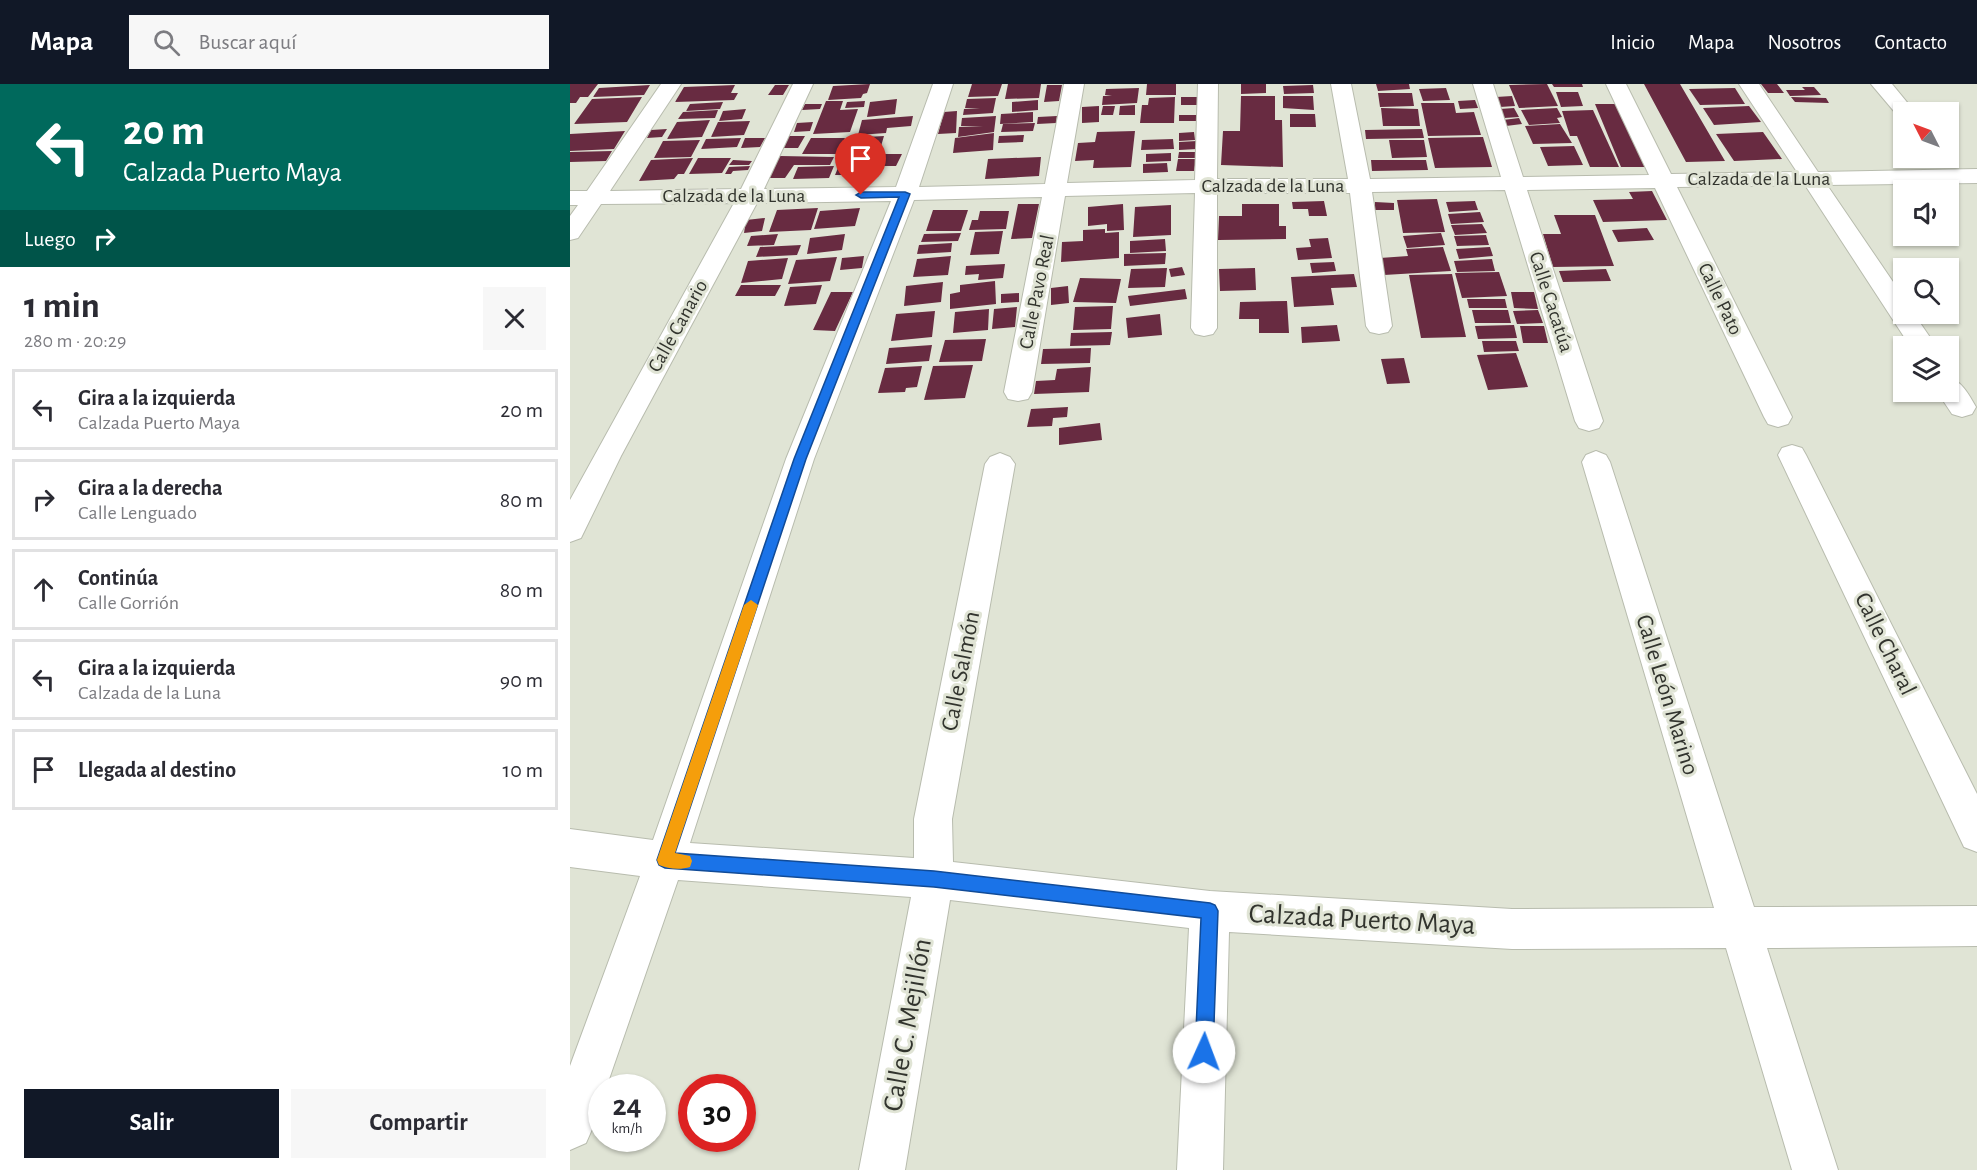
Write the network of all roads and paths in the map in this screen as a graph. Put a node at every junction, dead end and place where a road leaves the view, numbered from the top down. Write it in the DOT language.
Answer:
graph roads {
  1 [pos="671,84"];
  2 [pos="803,84"];
  3 [pos="943,84"];
  4 [pos="1074,84"];
  5 [pos="1208,84"];
  6 [pos="1341,84"];
  7 [pos="1483,84"];
  8 [pos="1616,84"];
  9 [pos="1749,84"];
  10 [pos="1881,84"];
  11 [pos="1896,102"];
  12 [pos="1969,176"];
  13 [pos="1813,179"];
  14 [pos="1662,180"];
  15 [pos="1513,183"];
  16 [pos="1207,186"];
  17 [pos="1360,186"];
  18 [pos="1056,191"];
  19 [pos="905,194"];
  20 [pos="749,196"];
  21 [pos="596,197"];
  22 [pos="1977,197"];
  23 [pos="570,198"];
  24 [pos="570,233"];
  25 [pos="1379,326"];
  26 [pos="1204,328"];
  27 [pos="1916,336"];
  28 [pos="1018,392"];
  29 [pos="1778,417"];
  30 [pos="1589,421"];
  31 [pos="1792,455"];
  32 [pos="1596,462"];
  33 [pos="1000,464"];
  34 [pos="570,530"];
  35 [pos="1977,834"];
  36 [pos="570,848"];
  37 [pos="665,860"];
  38 [pos="934,879"];
  39 [pos="1210,911"];
  40 [pos="1977,926"];
  41 [pos="1737,927"];
  42 [pos="570,1127"];
  43 [pos="882,1170"];
  44 [pos="1200,1170"];
  45 [pos="1815,1170"];
  1 -- 21 [label="street"];
  2 -- 20 [label="street, Calle Canario"];
  3 -- 19 [label="street"];
  4 -- 18 [label="street, Calle Pavo Real"];
  5 -- 16 [label="street"];
  6 -- 17 [label="street"];
  7 -- 15 [label="street, Calle Cacatúa"];
  8 -- 14 [label="street, Calle Pato"];
  9 -- 13 [label="street"];
  10 -- 11 [label="street"];
  12 -- 13 [label="street, Calzada de la Luna"];
  12 -- 22 [label="street"];
  13 -- 14 [label="street, Calzada de la Luna"];
  13 -- 27 [label="street"];
  14 -- 15 [label="street, Calzada de la Luna"];
  14 -- 29 [label="street, Calle Pato"];
  15 -- 17 [label="street, Calzada de la Luna"];
  15 -- 30 [label="street, Calle Cacatúa"];
  16 -- 17 [label="street, Calzada de la Luna"];
  16 -- 18 [label="street, Calzada de la Luna"];
  16 -- 26 [label="street"];
  17 -- 25 [label="street"];
  18 -- 19 [label="street, Calzada de la Luna"];
  18 -- 28 [label="street, Calle Pavo Real"];
  19 -- 20 [label="street, Calzada de la Luna"];
  19 -- 37 [label="street"];
  20 -- 21 [label="street, Calzada de la Luna"];
  20 -- 34 [label="street, Calle Canario"];
  21 -- 23 [label="street, Calzada de la Luna"];
  21 -- 24 [label="street"];
  31 -- 35 [label="street, Calle Charal"];
  32 -- 41 [label="street, Calle León Marino"];
  33 -- 38 [label="street, Calle Salmón"];
  36 -- 37 [label="street, Calzada Puerto Maya"];
  37 -- 38 [label="street, Calzada Puerto Maya"];
  37 -- 42 [label="street"];
  38 -- 39 [label="street, Calzada Puerto Maya"];
  38 -- 43 [label="street, Calle C. Mejillón"];
  39 -- 41 [label="street, Calzada Puerto Maya"];
  39 -- 44 [label="street"];
  40 -- 41 [label="street, Calzada Puerto Maya"];
  41 -- 45 [label="street, Calle León Marino"];
}
